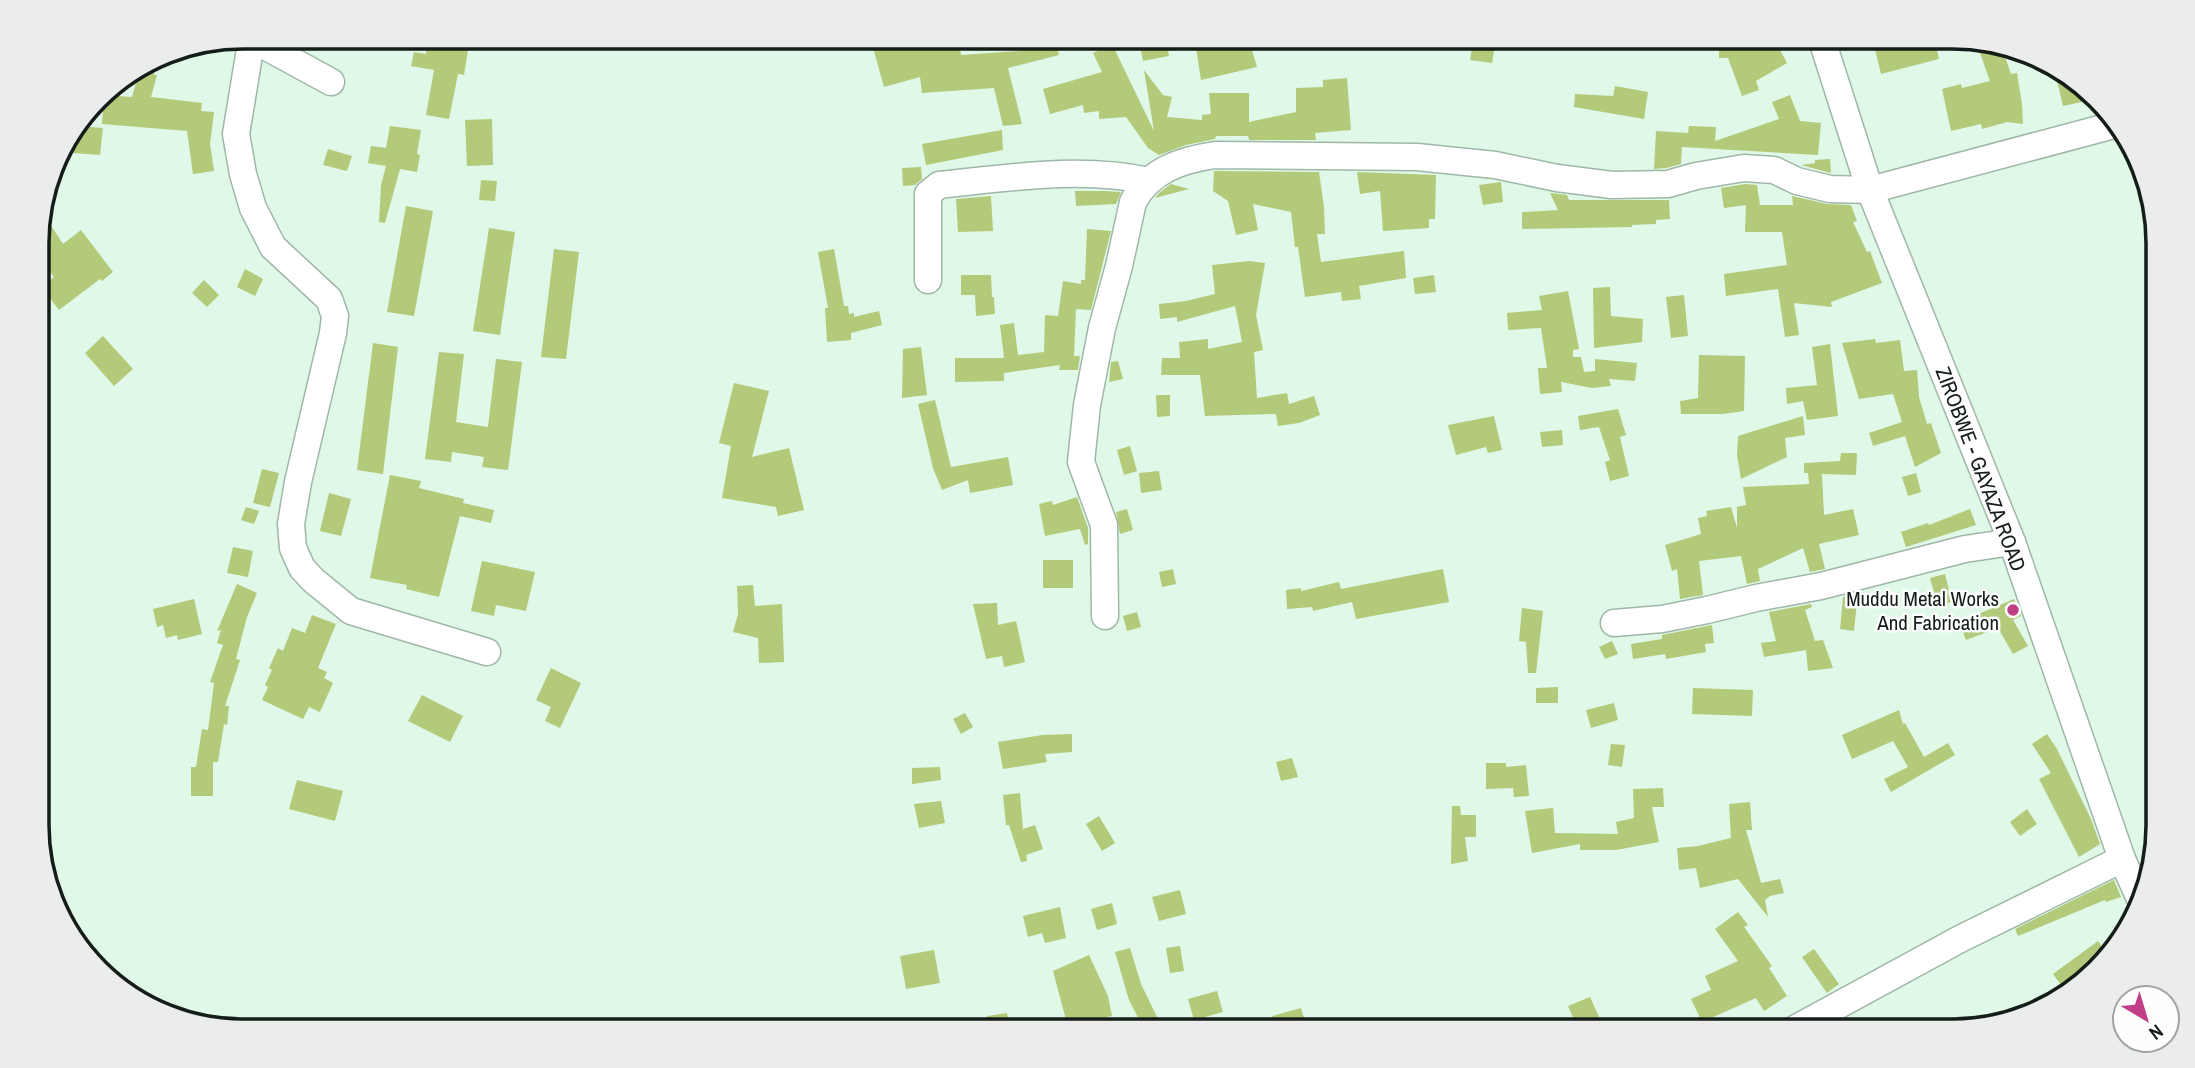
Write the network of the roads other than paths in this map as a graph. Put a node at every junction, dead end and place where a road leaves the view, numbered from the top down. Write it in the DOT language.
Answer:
graph roads {
  1 [pos="250,49"];
  2 [pos="272,49"];
  3 [pos="1825,49"];
  4 [pos="331,82"];
  5 [pos="2107,127"];
  6 [pos="1149,181"];
  7 [pos="1870,190"];
  8 [pos="928,280"];
  9 [pos="2012,542"];
  10 [pos="1105,616"];
  11 [pos="1614,623"];
  12 [pos="487,652"];
  13 [pos="2122,859"];
  14 [pos="2135,888"];
  15 [pos="1813,1019"];
  1 -- 12 [label="street"];
  2 -- 4 [label="street"];
  3 -- 7 [label="street, ZIROBWE - GAYAZA ROAD"];
  5 -- 7 [label="street"];
  6 -- 7 [label="street"];
  6 -- 8 [label="street"];
  6 -- 10 [label="street"];
  7 -- 9 [label="street, ZIROBWE - GAYAZA ROAD"];
  9 -- 11 [label="street"];
  9 -- 13 [label="street, ZIROBWE - GAYAZA ROAD"];
  13 -- 14 [label="street, ZIROBWE - GAYAZA ROAD"];
  13 -- 15 [label="street"];
}
